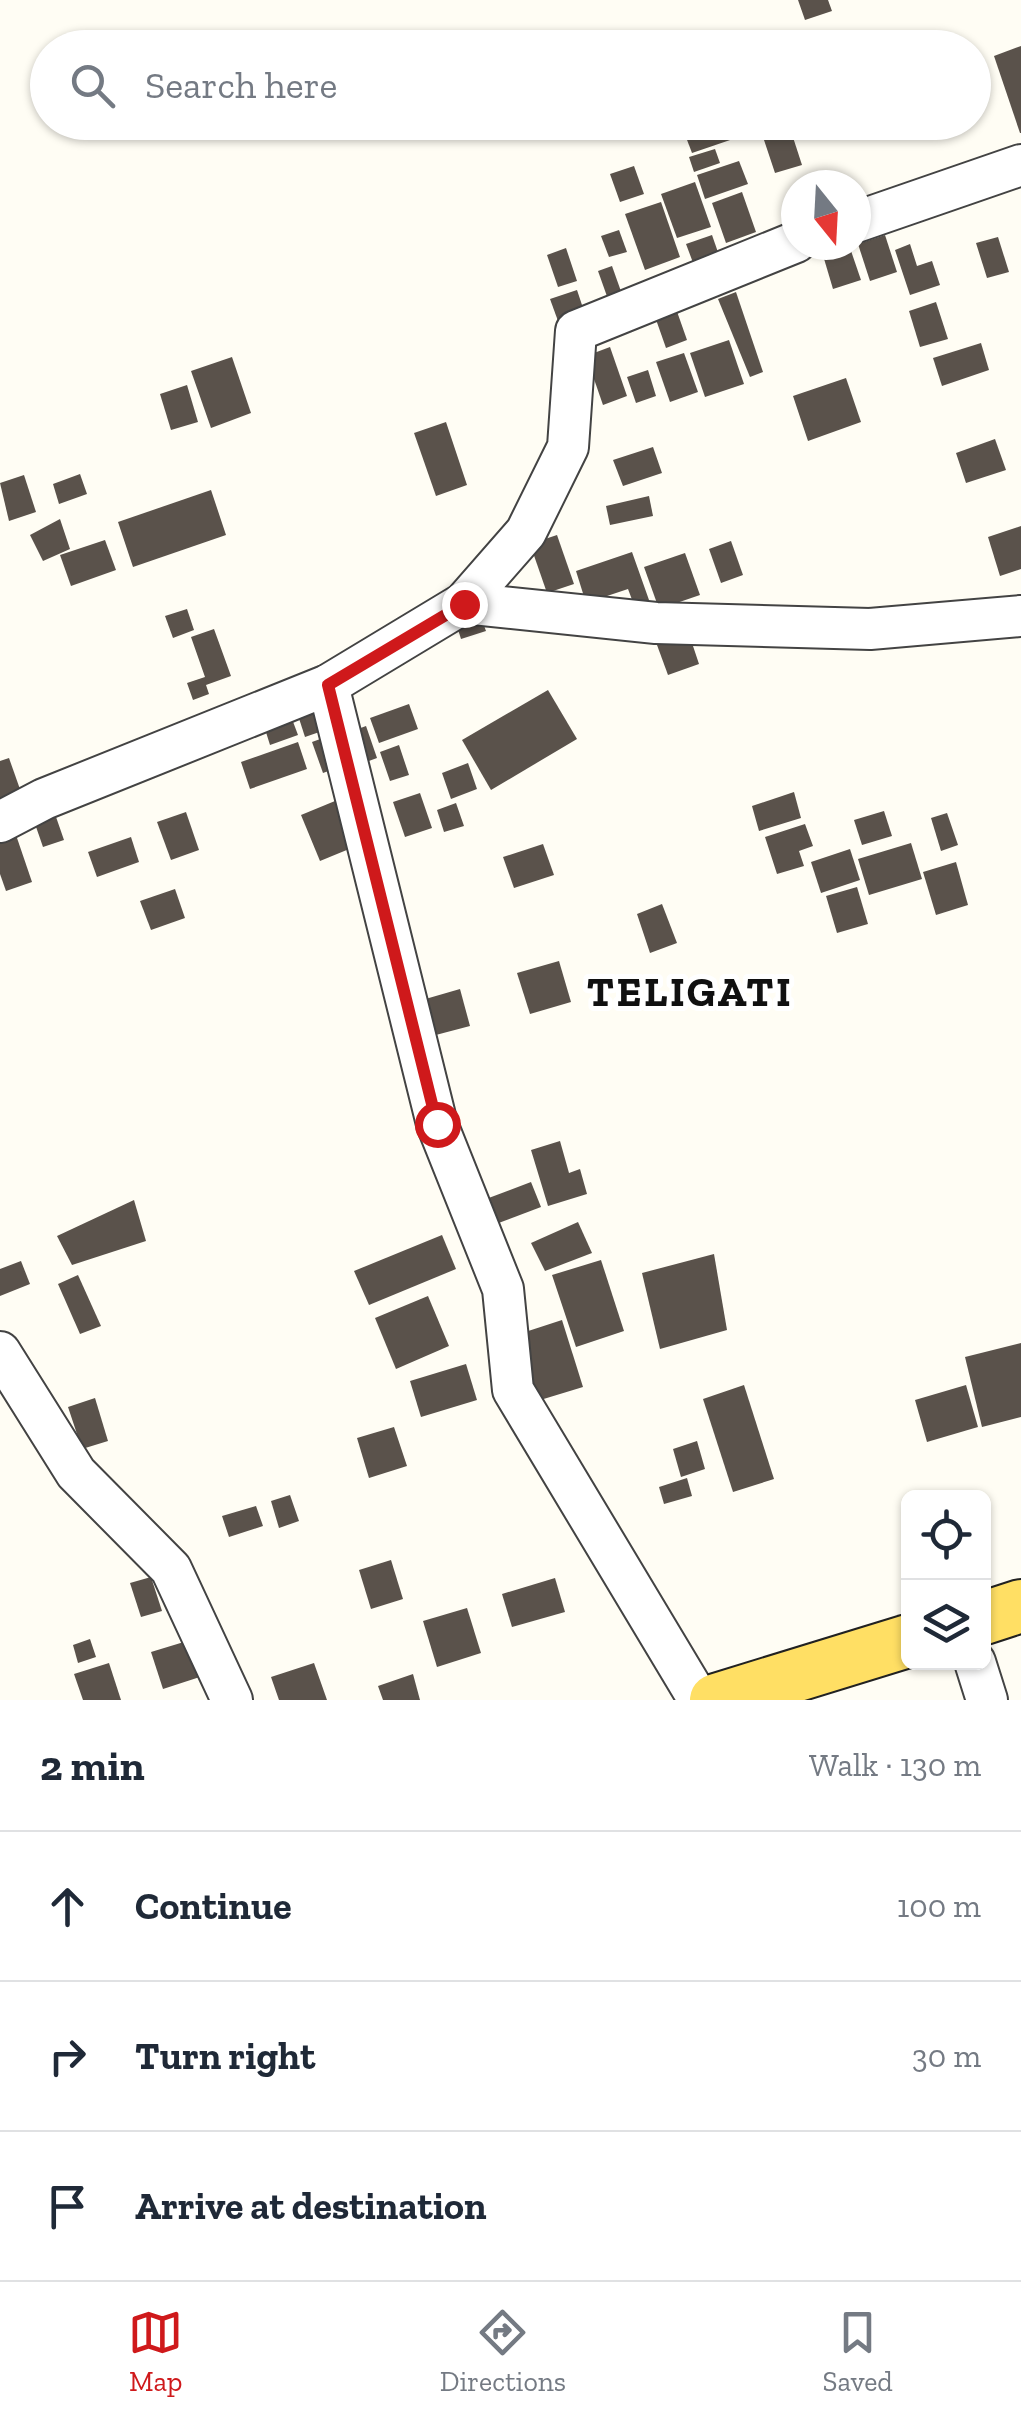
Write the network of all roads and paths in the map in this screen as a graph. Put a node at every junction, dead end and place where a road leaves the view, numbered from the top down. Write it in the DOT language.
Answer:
graph roads {
  1 [pos="1021,166"];
  2 [pos="871,217"];
  3 [pos="781,248"];
  4 [pos="464,604"];
  5 [pos="1021,616"];
  6 [pos="328,685"];
  7 [pos="0,822"];
  8 [pos="0,1352"];
  9 [pos="1021,1606"];
  10 [pos="991,1616"];
  11 [pos="901,1642"];
  12 [pos="978,1670"];
  13 [pos="232,1700"];
  14 [pos="699,1700"];
  15 [pos="716,1700"];
  16 [pos="987,1700"];
  1 -- 2 [label="street"];
  3 -- 4 [label="street"];
  4 -- 5 [label="street"];
  4 -- 6 [label="street"];
  6 -- 7 [label="street"];
  6 -- 14 [label="street"];
  8 -- 13 [label="street"];
  9 -- 10 [label="main road"];
  11 -- 15 [label="main road"];
  12 -- 16 [label="street"];
}
